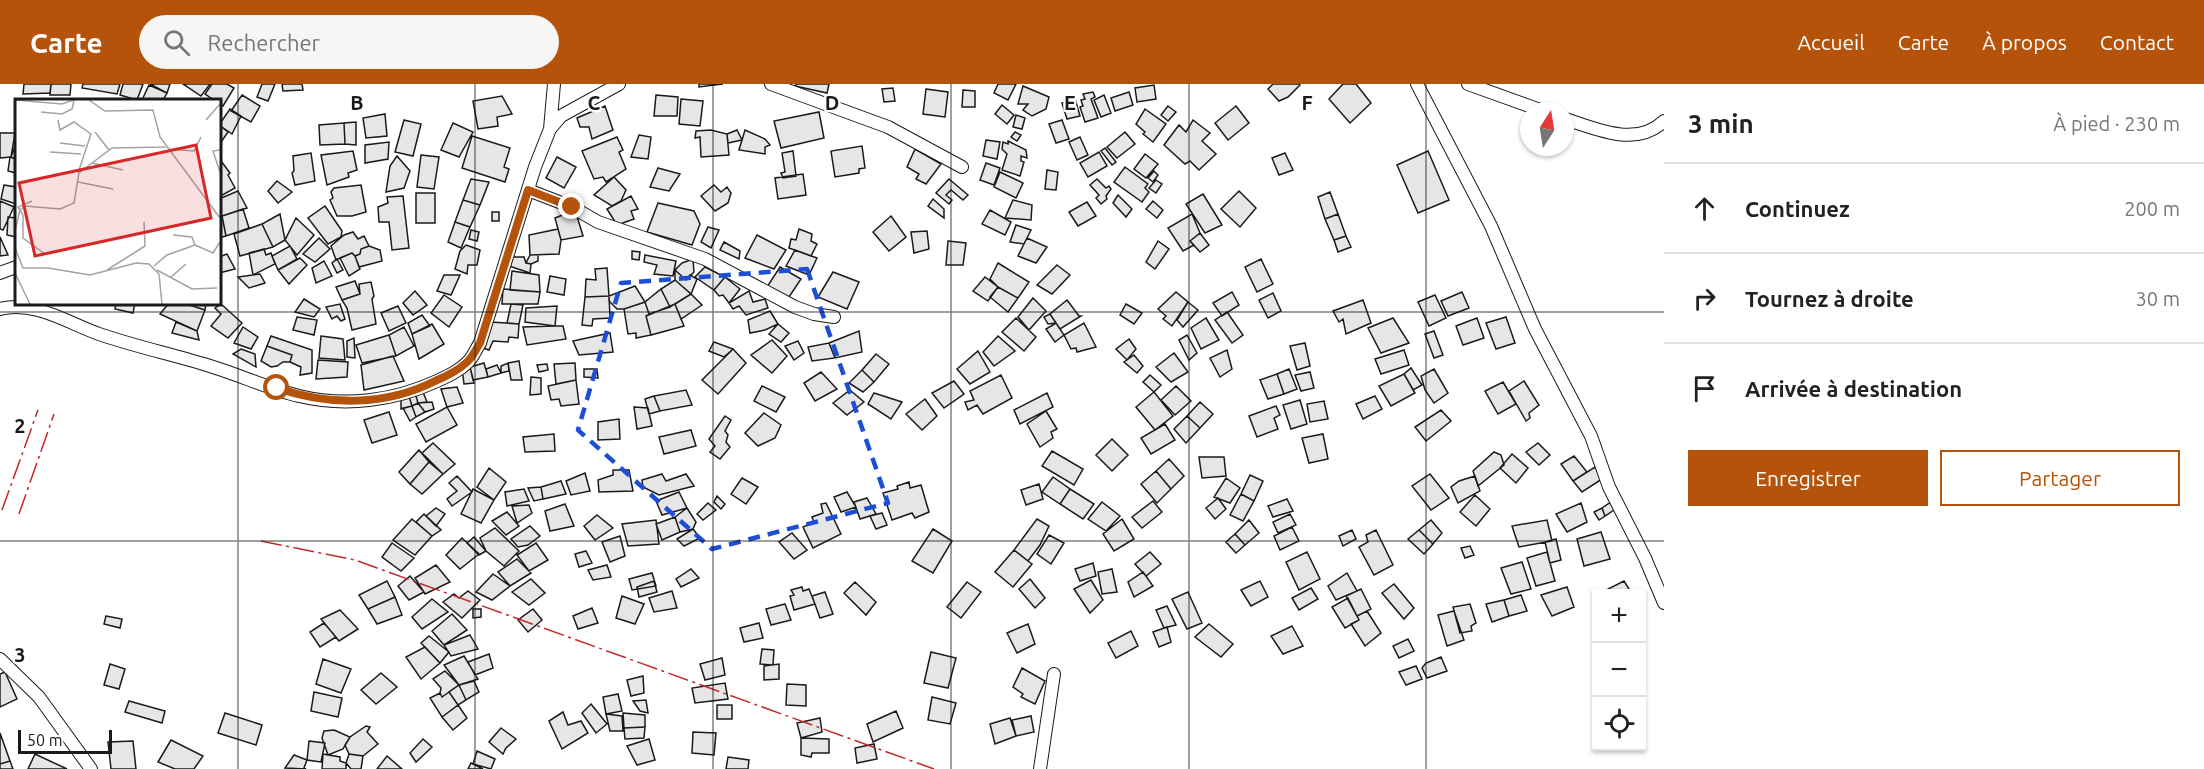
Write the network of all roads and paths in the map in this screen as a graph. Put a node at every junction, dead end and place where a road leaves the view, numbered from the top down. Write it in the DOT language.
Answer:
graph roads {
  1 [pos="554,84"];
  2 [pos="619,84"];
  3 [pos="771,84"];
  4 [pos="1418,84"];
  5 [pos="1468,84"];
  6 [pos="1520,103"];
  7 [pos="1664,121"];
  8 [pos="1574,122"];
  9 [pos="550,129"];
  10 [pos="962,167"];
  11 [pos="528,190"];
  12 [pos="15,267"];
  13 [pos="0,273"];
  14 [pos="0,309"];
  15 [pos="834,317"];
  16 [pos="1664,603"];
  17 [pos="0,659"];
  18 [pos="1054,674"];
  19 [pos="91,769"];
  20 [pos="1040,769"];
  1 -- 9 [label="street"];
  2 -- 9 [label="street"];
  3 -- 10 [label="street"];
  4 -- 16 [label="street"];
  5 -- 6 [label="street"];
  7 -- 8 [label="street"];
  9 -- 11 [label="street"];
  11 -- 14 [label="street"];
  11 -- 15 [label="street"];
  12 -- 13 [label="street"];
  17 -- 19 [label="street"];
  18 -- 20 [label="street"];
}
